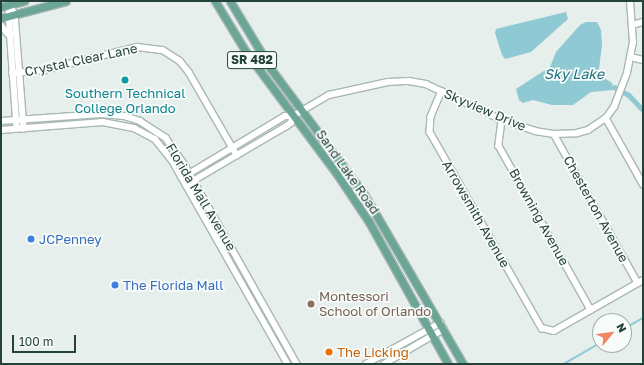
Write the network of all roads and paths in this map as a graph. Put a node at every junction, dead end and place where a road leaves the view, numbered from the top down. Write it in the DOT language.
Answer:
graph roads {
  1 [pos="24,1"];
  2 [pos="66,1"];
  3 [pos="215,1"];
  4 [pos="230,1"];
  5 [pos="630,1"];
  6 [pos="10,5"];
  7 [pos="1,7"];
  8 [pos="12,15"];
  9 [pos="1,18"];
  10 [pos="643,22"];
  11 [pos="1,25"];
  12 [pos="633,25"];
  13 [pos="10,37"];
  14 [pos="631,57"];
  15 [pos="643,60"];
  16 [pos="12,73"];
  17 [pos="20,73"];
  18 [pos="442,92"];
  19 [pos="303,111"];
  20 [pos="293,116"];
  21 [pos="606,118"];
  22 [pos="16,120"];
  23 [pos="23,120"];
  24 [pos="502,120"];
  25 [pos="1,121"];
  26 [pos="16,128"];
  27 [pos="24,129"];
  28 [pos="1,130"];
  29 [pos="554,134"];
  30 [pos="233,148"];
  31 [pos="237,155"];
  32 [pos="190,173"];
  33 [pos="182,178"];
  34 [pos="194,181"];
  35 [pos="643,184"];
  36 [pos="186,185"];
  37 [pos="364,194"];
  38 [pos="354,199"];
  39 [pos="640,282"];
  40 [pos="591,310"];
  41 [pos="442,326"];
  42 [pos="429,329"];
  43 [pos="433,336"];
  44 [pos="286,345"];
  45 [pos="279,348"];
  46 [pos="288,364"];
  47 [pos="297,364"];
  48 [pos="366,364"];
  49 [pos="384,364"];
  50 [pos="448,364"];
  51 [pos="463,364"];
  1 -- 6 [label="main road"];
  2 -- 8 [label="main road"];
  3 -- 20 [label="main road, Sand Lake Road / SR 482"];
  4 -- 19 [label="main road, Sand Lake Road / SR 482"];
  5 -- 12 [label="street"];
  6 -- 7 [label="main road"];
  6 -- 8 [label="street"];
  8 -- 9 [label="main road"];
  8 -- 13 [label="street"];
  8 -- 17 [label="street"];
  10 -- 12 [label="street"];
  11 -- 13 [label="street"];
  12 -- 14 [label="street"];
  13 -- 16 [label="street"];
  14 -- 15 [label="street"];
  14 -- 21 [label="street"];
  16 -- 17 [label="street, Crystal Clear Lane"];
  16 -- 22 [label="street"];
  17 -- 23 [label="street"];
  17 -- 30 [label="street, Crystal Clear Lane"];
  18 -- 19 [label="street, Skyview Drive"];
  18 -- 24 [label="street, Skyview Drive"];
  18 -- 40 [label="street, Arrowsmith Avenue"];
  19 -- 20 [label="street, Skyview Drive"];
  19 -- 37 [label="main road, Sand Lake Road / SR 482"];
  20 -- 30 [label="street"];
  20 -- 31 [label="street"];
  20 -- 38 [label="main road, Sand Lake Road / SR 482"];
  21 -- 29 [label="street, Skyview Drive"];
  21 -- 35 [label="street"];
  22 -- 23 [label="street, Florida Mall Avenue"];
  22 -- 25 [label="street, Florida Mall Avenue"];
  22 -- 26 [label="street"];
  23 -- 27 [label="street"];
  23 -- 32 [label="street, Florida Mall Avenue"];
  24 -- 29 [label="street, Skyview Drive"];
  24 -- 40 [label="street, Browning Avenue"];
  26 -- 27 [label="street, Florida Mall Avenue"];
  26 -- 28 [label="street, Florida Mall Avenue"];
  27 -- 33 [label="street, Florida Mall Avenue"];
  29 -- 39 [label="street, Chesterton Avenue"];
  30 -- 31 [label="street, Crystal Clear Lane"];
  30 -- 32 [label="street"];
  31 -- 34 [label="street"];
  32 -- 33 [label="street"];
  32 -- 34 [label="street, Florida Mall Avenue"];
  33 -- 36 [label="street, Florida Mall Avenue"];
  34 -- 36 [label="street"];
  34 -- 44 [label="street, Florida Mall Avenue"];
  36 -- 45 [label="street, Florida Mall Avenue"];
  37 -- 38 [label="main road"];
  37 -- 41 [label="main road, Sand Lake Road / SR 482"];
  38 -- 42 [label="main road, Sand Lake Road / SR 482"];
  39 -- 40 [label="street"];
  41 -- 42 [label="street"];
  41 -- 43 [label="street"];
  41 -- 51 [label="main road, Sand Lake Road / SR 482"];
  42 -- 43 [label="main road, Sand Lake Road / SR 482"];
  42 -- 48 [label="street"];
  43 -- 49 [label="street"];
  43 -- 50 [label="main road, Sand Lake Road / SR 482"];
  44 -- 45 [label="street"];
  44 -- 47 [label="street, Florida Mall Avenue"];
  45 -- 46 [label="street, Florida Mall Avenue"];
}
